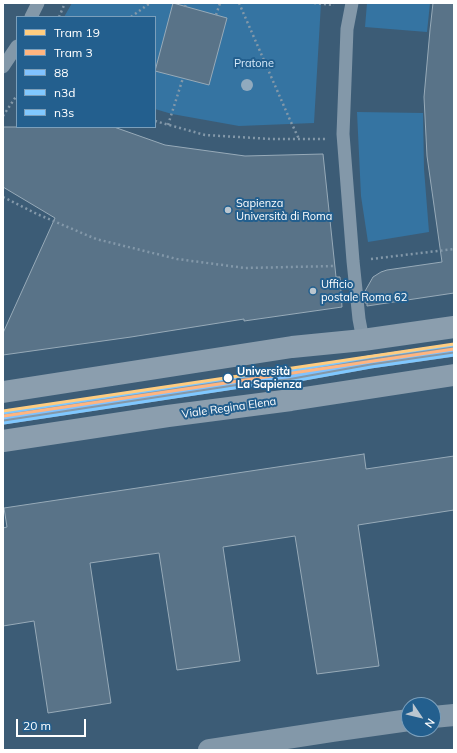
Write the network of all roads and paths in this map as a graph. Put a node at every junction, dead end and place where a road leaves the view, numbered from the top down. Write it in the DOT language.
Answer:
graph roads {
  1 [pos="38,3"];
  2 [pos="65,3"];
  3 [pos="150,3"];
  4 [pos="220,3"];
  5 [pos="239,3"];
  6 [pos="314,3"];
  7 [pos="352,3"];
  8 [pos="336,5"];
  9 [pos="216,15"];
  10 [pos="32,16"];
  11 [pos="59,16"];
  12 [pos="132,16"];
  13 [pos="16,48"];
  14 [pos="3,67"];
  15 [pos="183,78"];
  16 [pos="16,96"];
  17 [pos="3,116"];
  18 [pos="156,121"];
  19 [pos="168,125"];
  20 [pos="329,138"];
  21 [pos="299,139"];
  22 [pos="3,197"];
  23 [pos="454,249"];
  24 [pos="353,261"];
  25 [pos="335,266"];
  26 [pos="454,327"];
  27 [pos="363,340"];
  28 [pos="454,350"];
  29 [pos="454,374"];
  30 [pos="3,392"];
  31 [pos="3,418"];
  32 [pos="3,441"];
  33 [pos="454,715"];
  34 [pos="441,716"];
  35 [pos="401,721"];
  36 [pos="209,750"];
  1 -- 10 [label="lane"];
  2 -- 11 [label="path"];
  3 -- 12 [label="path"];
  4 -- 9 [label="path"];
  5 -- 21 [label="path"];
  6 -- 8 [label="path"];
  7 -- 24 [label="lane"];
  13 -- 14 [label="lane"];
  15 -- 19 [label="path"];
  16 -- 17 [label="path"];
  18 -- 19 [label="path"];
  19 -- 21 [label="path"];
  20 -- 21 [label="path"];
  22 -- 25 [label="path"];
  23 -- 24 [label="path"];
  24 -- 27 [label="lane"];
  26 -- 27 [label="main road"];
  27 -- 30 [label="main road"];
  28 -- 31 [label="lane"];
  29 -- 32 [label="main road, Viale Regina Elena"];
  33 -- 34 [label="street"];
  35 -- 36 [label="street"];
}
